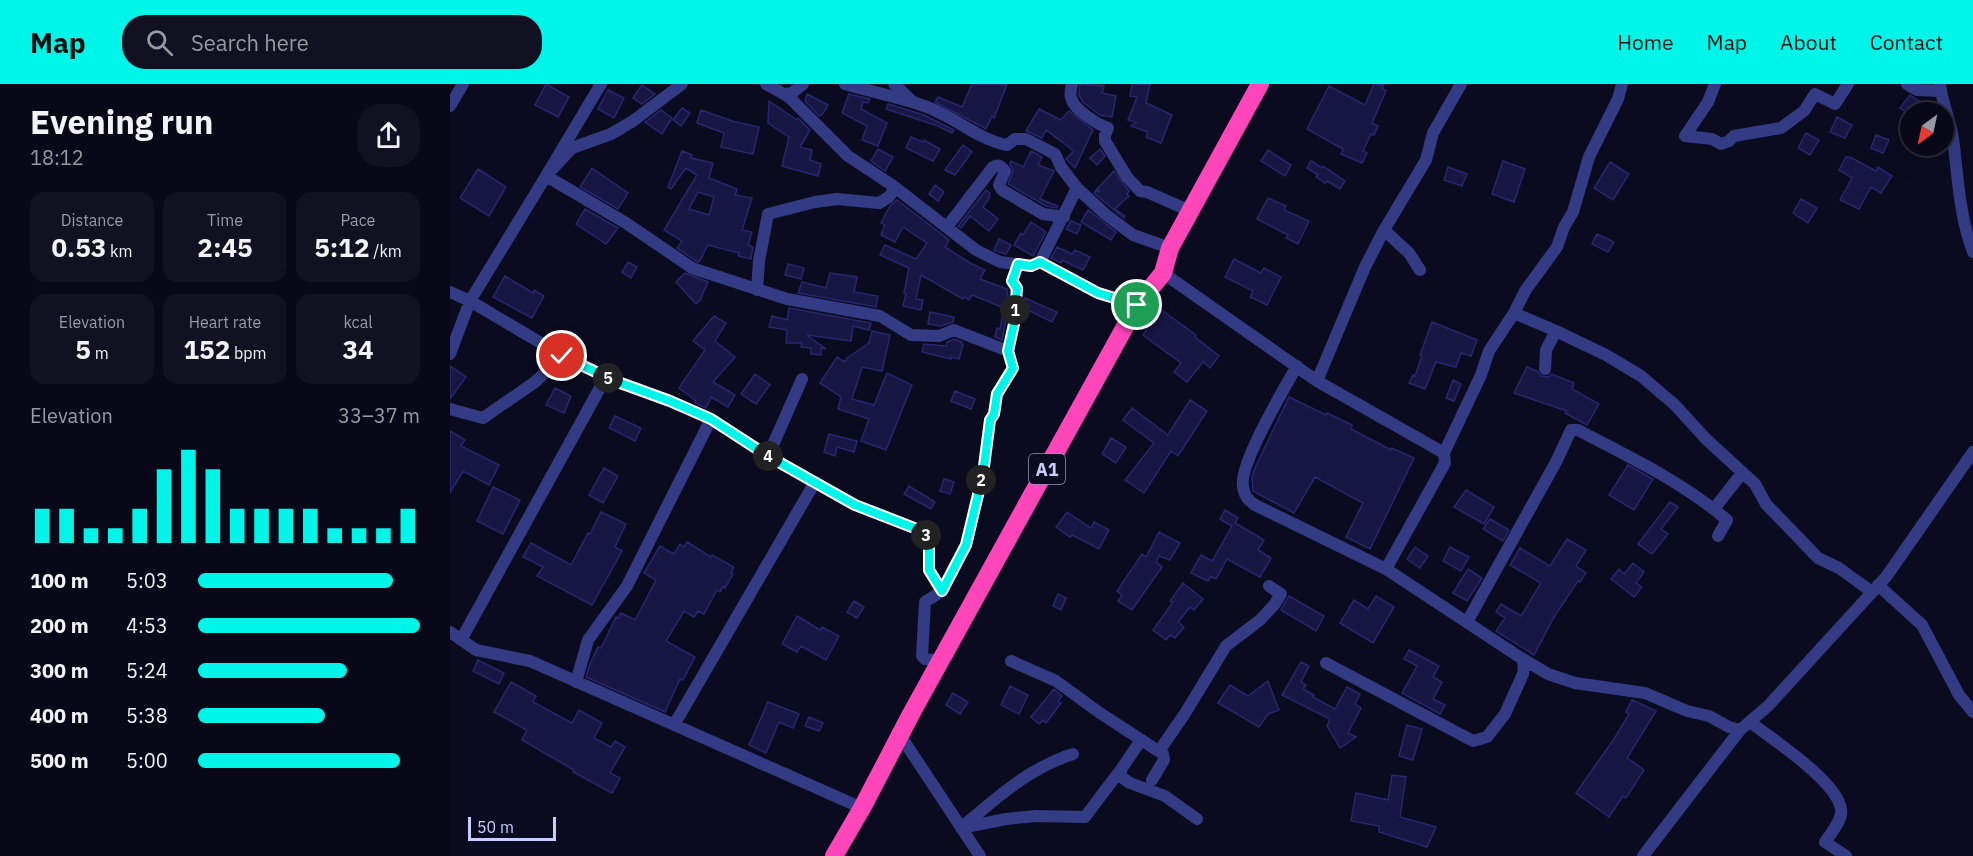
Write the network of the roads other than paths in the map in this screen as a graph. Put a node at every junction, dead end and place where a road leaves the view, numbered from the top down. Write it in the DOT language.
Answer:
graph roads {
  1 [pos="463,84"];
  2 [pos="601,84"];
  3 [pos="682,84"];
  4 [pos="766,84"];
  5 [pos="803,84"];
  6 [pos="845,84"];
  7 [pos="894,84"];
  8 [pos="1072,84"];
  9 [pos="1260,84"];
  10 [pos="1459,84"];
  11 [pos="1622,84"];
  12 [pos="1715,84"];
  13 [pos="1848,84"];
  14 [pos="1907,84"];
  15 [pos="1940,87"];
  16 [pos="785,94"];
  17 [pos="914,103"];
  18 [pos="450,106"];
  19 [pos="546,176"];
  20 [pos="895,188"];
  21 [pos="1077,188"];
  22 [pos="1190,211"];
  23 [pos="1064,217"];
  24 [pos="947,226"];
  25 [pos="1384,231"];
  26 [pos="1170,248"];
  27 [pos="1973,252"];
  28 [pos="1040,262"];
  29 [pos="1018,264"];
  30 [pos="1420,270"];
  31 [pos="1163,273"];
  32 [pos="756,290"];
  33 [pos="450,292"];
  34 [pos="470,301"];
  35 [pos="1137,305"];
  36 [pos="1514,313"];
  37 [pos="1556,331"];
  38 [pos="1008,351"];
  39 [pos="450,354"];
  40 [pos="562,356"];
  41 [pos="1297,366"];
  42 [pos="1545,369"];
  43 [pos="606,377"];
  44 [pos="802,380"];
  45 [pos="1317,381"];
  46 [pos="450,409"];
  47 [pos="711,419"];
  48 [pos="1973,452"];
  49 [pos="1444,453"];
  50 [pos="768,456"];
  51 [pos="1742,473"];
  52 [pos="815,482"];
  53 [pos="1714,509"];
  54 [pos="1718,536"];
  55 [pos="1386,569"];
  56 [pos="1269,586"];
  57 [pos="1875,588"];
  58 [pos="942,591"];
  59 [pos="1467,622"];
  60 [pos="450,632"];
  61 [pos="461,640"];
  62 [pos="1521,658"];
  63 [pos="941,661"];
  64 [pos="1011,661"];
  65 [pos="1326,663"];
  66 [pos="576,682"];
  67 [pos="1973,712"];
  68 [pos="1750,722"];
  69 [pos="674,725"];
  70 [pos="1740,730"];
  71 [pos="900,735"];
  72 [pos="1142,740"];
  73 [pos="1159,751"];
  74 [pos="1073,754"];
  75 [pos="1122,768"];
  76 [pos="1152,780"];
  77 [pos="862,808"];
  78 [pos="1197,819"];
  79 [pos="961,828"];
  80 [pos="834,856"];
  81 [pos="980,856"];
  82 [pos="1643,856"];
  83 [pos="1846,856"];
  1 -- 18 [label="street"];
  2 -- 19 [label="street"];
  3 -- 19 [label="street"];
  4 -- 16 [label="street"];
  5 -- 16 [label="street"];
  6 -- 17 [label="street"];
  7 -- 17 [label="street"];
  8 -- 22 [label="street"];
  9 -- 22 [label="highway, A1"];
  10 -- 25 [label="street"];
  11 -- 36 [label="street"];
  12 -- 13 [label="street"];
  14 -- 15 [label="street"];
  15 -- 27 [label="street"];
  16 -- 20 [label="street"];
  17 -- 21 [label="street"];
  19 -- 32 [label="street"];
  19 -- 34 [label="street"];
  20 -- 24 [label="street"];
  20 -- 32 [label="street"];
  21 -- 23 [label="street"];
  21 -- 26 [label="street"];
  22 -- 26 [label="highway, A1"];
  23 -- 24 [label="street"];
  23 -- 28 [label="street"];
  24 -- 29 [label="street"];
  25 -- 30 [label="street"];
  25 -- 45 [label="street"];
  26 -- 31 [label="highway, A1"];
  28 -- 29 [label="street"];
  28 -- 35 [label="street"];
  29 -- 38 [label="street"];
  31 -- 35 [label="highway, A1"];
  31 -- 41 [label="street"];
  32 -- 38 [label="street"];
  33 -- 34 [label="street"];
  34 -- 39 [label="street"];
  34 -- 40 [label="street"];
  35 -- 63 [label="highway, A1"];
  36 -- 37 [label="street"];
  36 -- 49 [label="street"];
  37 -- 42 [label="street"];
  37 -- 51 [label="street"];
  38 -- 58 [label="street"];
  40 -- 43 [label="street"];
  40 -- 46 [label="street"];
  41 -- 45 [label="street"];
  41 -- 55 [label="street"];
  43 -- 47 [label="street"];
  43 -- 61 [label="street"];
  44 -- 50 [label="street"];
  45 -- 49 [label="street"];
  47 -- 50 [label="street"];
  47 -- 66 [label="street"];
  48 -- 57 [label="street"];
  49 -- 55 [label="street"];
  50 -- 52 [label="street"];
  51 -- 53 [label="street"];
  51 -- 57 [label="street"];
  52 -- 58 [label="street"];
  52 -- 69 [label="street"];
  53 -- 54 [label="street"];
  53 -- 59 [label="street"];
  55 -- 59 [label="street"];
  56 -- 73 [label="street"];
  57 -- 67 [label="street"];
  57 -- 68 [label="street"];
  58 -- 63 [label="street"];
  59 -- 62 [label="street"];
  60 -- 61 [label="street"];
  61 -- 66 [label="street"];
  62 -- 65 [label="street"];
  62 -- 70 [label="street"];
  63 -- 71 [label="highway, A1"];
  64 -- 72 [label="street"];
  66 -- 69 [label="street"];
  68 -- 70 [label="street"];
  68 -- 83 [label="street"];
  69 -- 77 [label="street"];
  70 -- 82 [label="street"];
  71 -- 77 [label="highway, A1"];
  71 -- 79 [label="street"];
  72 -- 73 [label="street"];
  72 -- 75 [label="street"];
  73 -- 76 [label="street"];
  74 -- 79 [label="street"];
  75 -- 78 [label="street"];
  75 -- 79 [label="street"];
  77 -- 80 [label="highway, A1"];
  79 -- 81 [label="street"];
}
